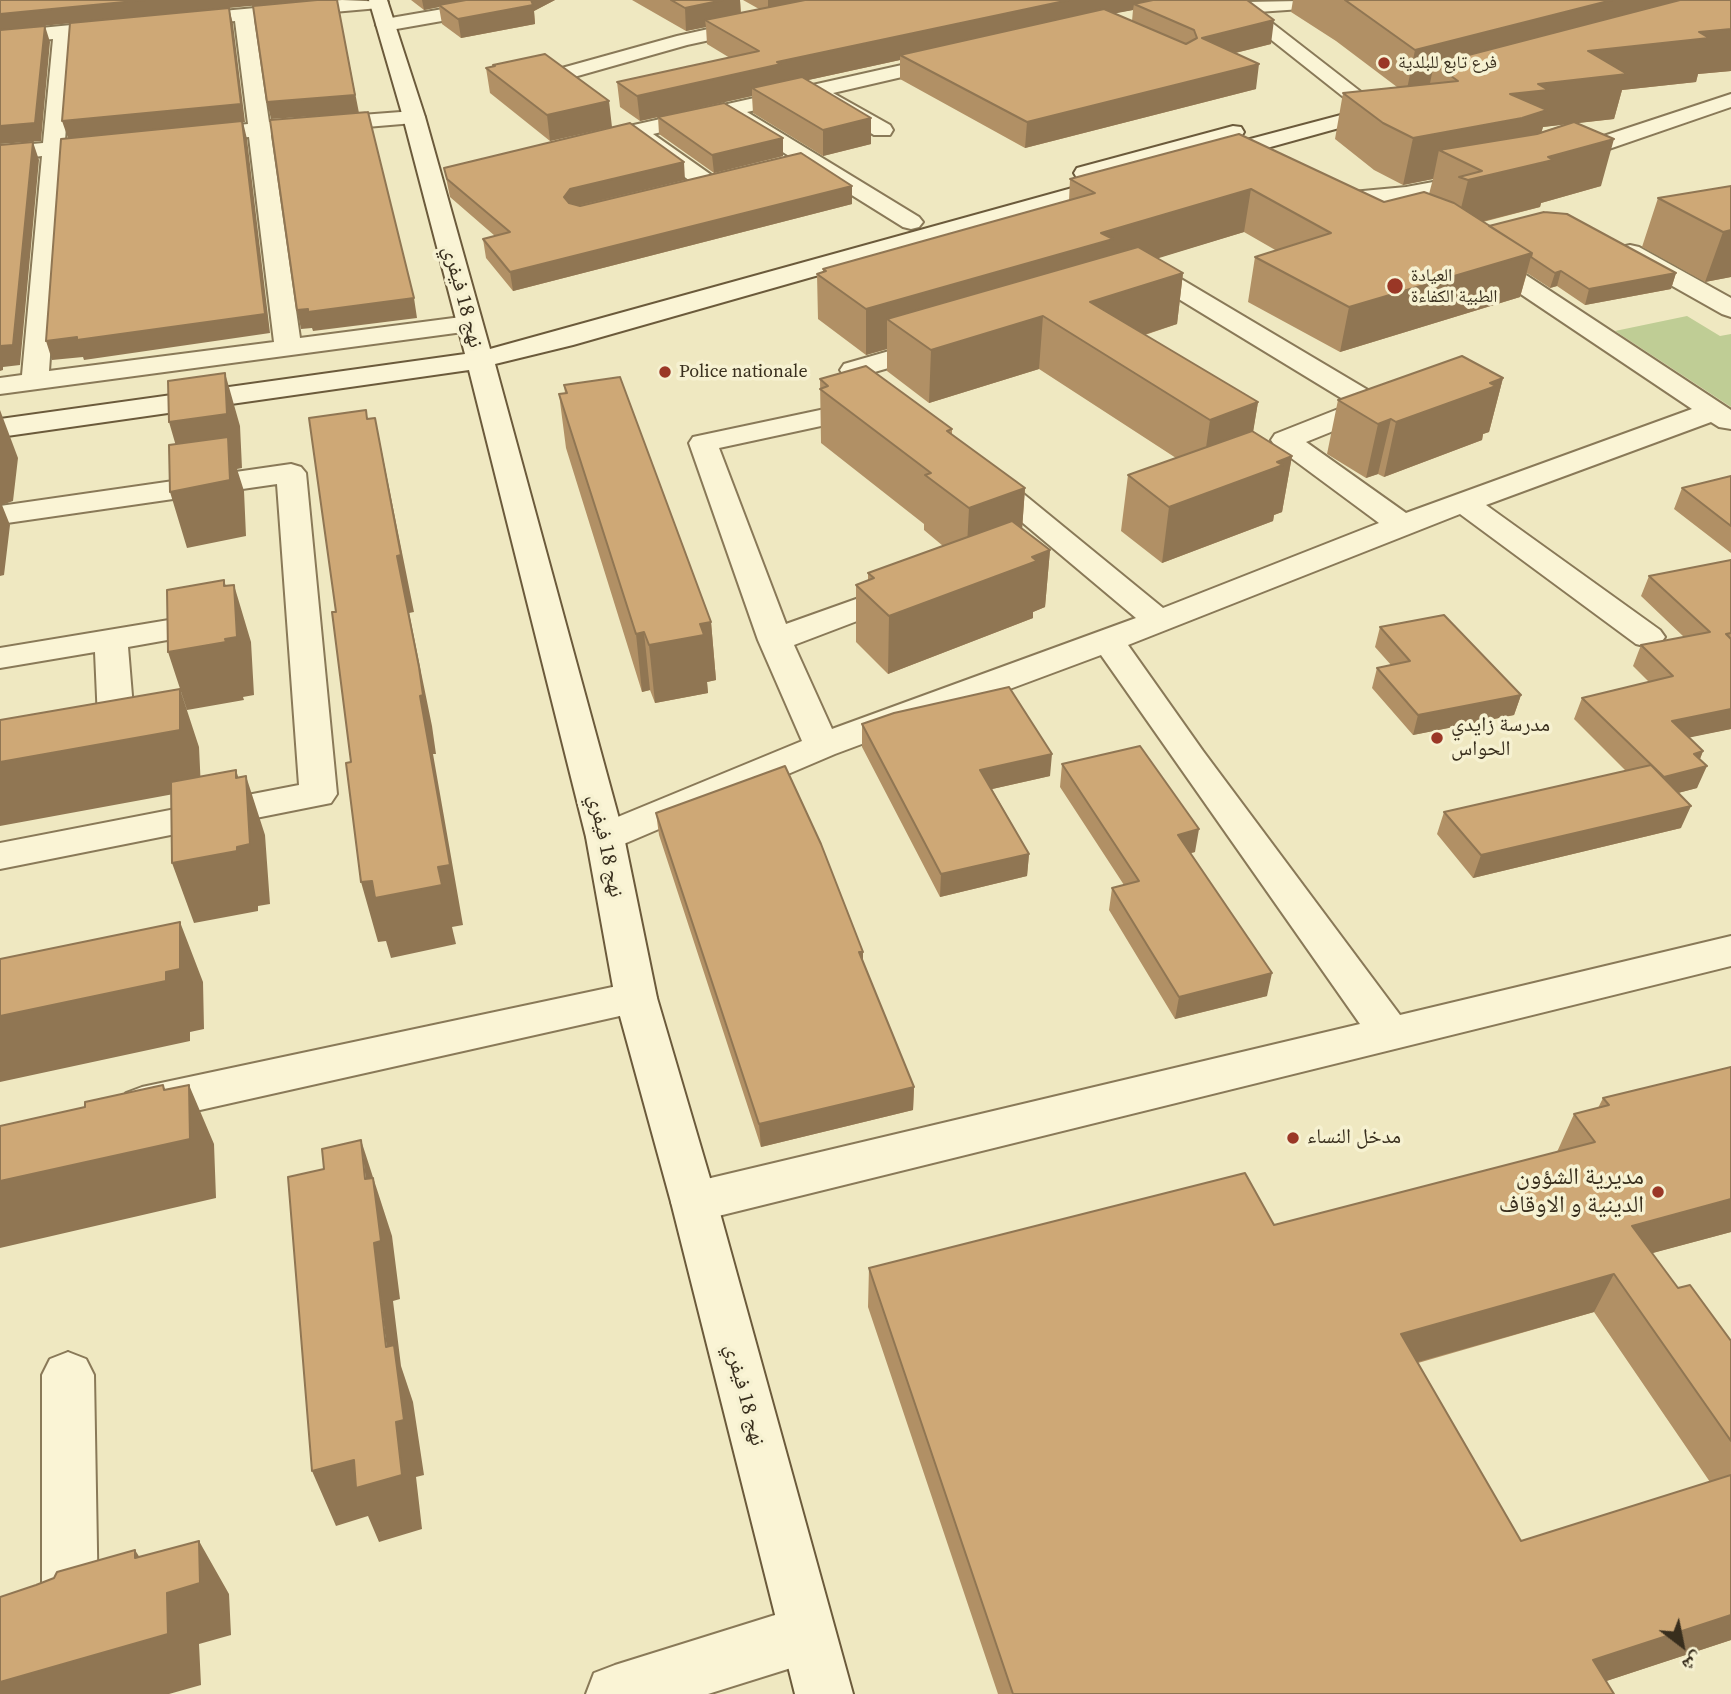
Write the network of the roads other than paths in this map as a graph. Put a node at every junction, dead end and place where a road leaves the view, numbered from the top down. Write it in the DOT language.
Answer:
graph roads {
  1 [pos="527,0"];
  2 [pos="1345,0"];
  3 [pos="1228,3"];
  4 [pos="381,9"];
  5 [pos="745,11"];
  6 [pos="244,15"];
  7 [pos="63,32"];
  8 [pos="0,38"];
  9 [pos="973,55"];
  10 [pos="817,92"];
  11 [pos="1358,99"];
  12 [pos="1731,100"];
  13 [pos="730,111"];
  14 [pos="414,117"];
  15 [pos="259,129"];
  16 [pos="882,130"];
  17 [pos="635,131"];
  18 [pos="177,137"];
  19 [pos="1203,140"];
  20 [pos="136,141"];
  21 [pos="570,146"];
  22 [pos="54,149"];
  23 [pos="1227,152"];
  24 [pos="0,154"];
  25 [pos="807,160"];
  26 [pos="1541,164"];
  27 [pos="783,166"];
  28 [pos="1265,166"];
  29 [pos="1502,176"];
  30 [pos="733,178"];
  31 [pos="709,184"];
  32 [pos="1327,189"];
  33 [pos="683,190"];
  34 [pos="1352,199"];
  35 [pos="1403,219"];
  36 [pos="911,222"];
  37 [pos="1466,236"];
  38 [pos="1611,242"];
  39 [pos="1721,278"];
  40 [pos="1689,285"];
  41 [pos="1108,294"];
  42 [pos="1731,309"];
  43 [pos="961,338"];
  44 [pos="474,342"];
  45 [pos="288,349"];
  46 [pos="35,382"];
  47 [pos="0,386"];
  48 [pos="0,404"];
  49 [pos="1723,417"];
  50 [pos="0,428"];
  51 [pos="964,460"];
  52 [pos="1464,502"];
  53 [pos="0,515"];
  54 [pos="1402,524"];
  55 [pos="934,581"];
  56 [pos="1159,621"];
  57 [pos="217,622"];
  58 [pos="1648,637"];
  59 [pos="111,640"];
  60 [pos="775,640"];
  61 [pos="1108,641"];
  62 [pos="0,658"];
  63 [pos="116,720"];
  64 [pos="822,746"];
  65 [pos="606,836"];
  66 [pos="0,856"];
  67 [pos="1731,951"];
  68 [pos="636,998"];
  69 [pos="1390,1033"];
  70 [pos="108,1112"];
  71 [pos="694,1202"];
  72 [pos="68,1375"];
  73 [pos="0,1629"];
  74 [pos="807,1634"];
  75 [pos="615,1694"];
  76 [pos="824,1694"];
  1 -- 4 [label="street"];
  2 -- 3 [label="street"];
  3 -- 11 [label="street"];
  4 -- 6 [label="street"];
  4 -- 14 [label="street, نهج 18 فيفري"];
  5 -- 17 [label="street"];
  6 -- 7 [label="street"];
  6 -- 15 [label="street"];
  7 -- 8 [label="street"];
  7 -- 22 [label="street"];
  9 -- 10 [label="street"];
  10 -- 13 [label="street"];
  10 -- 16 [label="street"];
  11 -- 19 [label="street"];
  11 -- 23 [label="street"];
  12 -- 26 [label="street"];
  13 -- 17 [label="street"];
  13 -- 25 [label="street"];
  14 -- 15 [label="street"];
  14 -- 44 [label="street, نهج 18 فيفري"];
  15 -- 18 [label="street"];
  15 -- 45 [label="street"];
  17 -- 21 [label="street"];
  17 -- 31 [label="street"];
  19 -- 23 [label="street"];
  19 -- 36 [label="street"];
  20 -- 22 [label="street"];
  22 -- 24 [label="street"];
  22 -- 46 [label="street"];
  23 -- 28 [label="street"];
  23 -- 44 [label="street"];
  25 -- 27 [label="street"];
  25 -- 36 [label="street"];
  29 -- 34 [label="street"];
  30 -- 31 [label="street"];
  31 -- 33 [label="street"];
  32 -- 34 [label="street"];
  34 -- 35 [label="street"];
  36 -- 44 [label="street"];
  37 -- 49 [label="street"];
  38 -- 40 [label="street"];
  39 -- 40 [label="street"];
  40 -- 42 [label="street"];
  41 -- 54 [label="street"];
  43 -- 60 [label="street"];
  44 -- 45 [label="street"];
  44 -- 48 [label="street"];
  44 -- 50 [label="street"];
  44 -- 65 [label="street, نهج 18 فيفري"];
  45 -- 46 [label="street"];
  46 -- 47 [label="street"];
  49 -- 52 [label="street"];
  51 -- 56 [label="street"];
  52 -- 54 [label="street"];
  52 -- 58 [label="street"];
  53 -- 66 [label="street"];
  54 -- 56 [label="street"];
  55 -- 60 [label="street"];
  56 -- 61 [label="street"];
  57 -- 59 [label="street"];
  59 -- 62 [label="street"];
  59 -- 63 [label="street"];
  60 -- 64 [label="street"];
  61 -- 64 [label="street"];
  61 -- 69 [label="street"];
  64 -- 65 [label="street"];
  65 -- 68 [label="street, نهج 18 فيفري"];
  67 -- 69 [label="street"];
  68 -- 70 [label="street"];
  68 -- 71 [label="street, نهج 18 فيفري"];
  69 -- 71 [label="street"];
  71 -- 74 [label="street, نهج 18 فيفري"];
  72 -- 73 [label="street"];
  74 -- 75 [label="street"];
  74 -- 76 [label="street, نهج 18 فيفري"];
}
